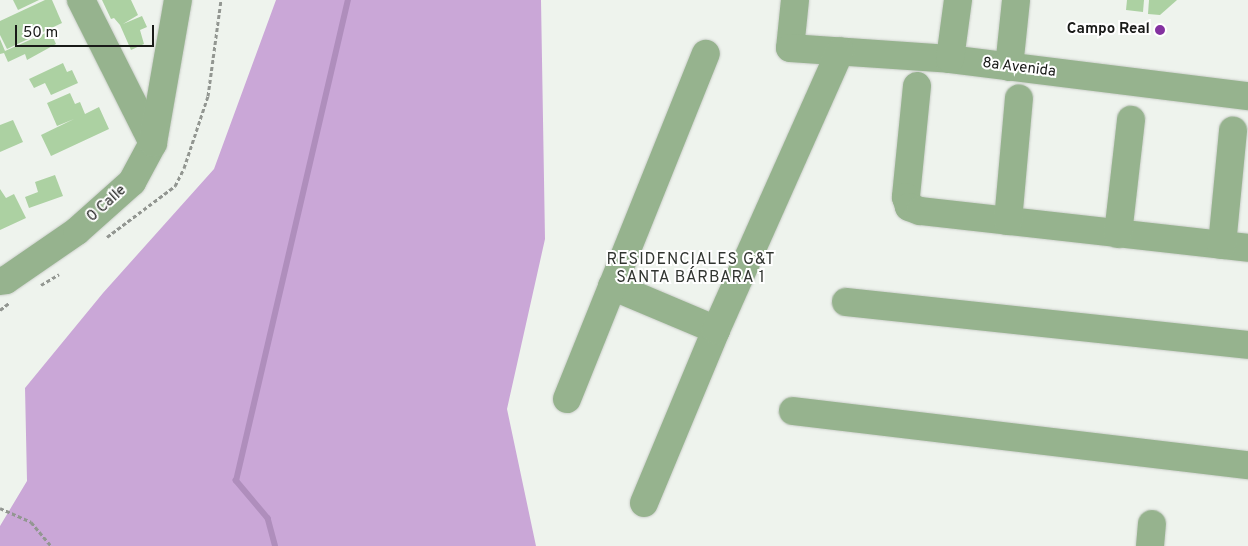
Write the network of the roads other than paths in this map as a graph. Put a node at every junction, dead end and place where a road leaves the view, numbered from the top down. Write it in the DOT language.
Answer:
graph roads {
  1 [pos="81,0"];
  2 [pos="178,0"];
  3 [pos="795,0"];
  4 [pos="958,0"];
  5 [pos="1016,0"];
  6 [pos="840,51"];
  7 [pos="706,54"];
  8 [pos="950,60"];
  9 [pos="1009,67"];
  10 [pos="917,86"];
  11 [pos="1248,96"];
  12 [pos="1019,98"];
  13 [pos="1131,120"];
  14 [pos="1233,131"];
  15 [pos="153,143"];
  16 [pos="1008,221"];
  17 [pos="1118,234"];
  18 [pos="1235,247"];
  19 [pos="2,277"];
  20 [pos="612,286"];
  21 [pos="846,302"];
  22 [pos="716,330"];
  23 [pos="1248,345"];
  24 [pos="567,398"];
  25 [pos="793,410"];
  26 [pos="1248,465"];
  27 [pos="644,503"];
  1 -- 15 [label="street"];
  2 -- 15 [label="street, 0 Calle"];
  3 -- 6 [label="street, 8a Avenida"];
  4 -- 8 [label="street"];
  5 -- 9 [label="street"];
  6 -- 8 [label="street, 8a Avenida"];
  6 -- 22 [label="street"];
  7 -- 20 [label="street"];
  8 -- 9 [label="street, 8a Avenida"];
  9 -- 11 [label="street, 8a Avenida"];
  10 -- 16 [label="street"];
  12 -- 16 [label="street"];
  13 -- 17 [label="street"];
  14 -- 18 [label="street"];
  15 -- 19 [label="street, 0 Calle"];
  16 -- 17 [label="street"];
  17 -- 18 [label="street"];
  20 -- 22 [label="street"];
  20 -- 24 [label="street"];
  21 -- 23 [label="street"];
  22 -- 27 [label="street"];
  25 -- 26 [label="street"];
}
